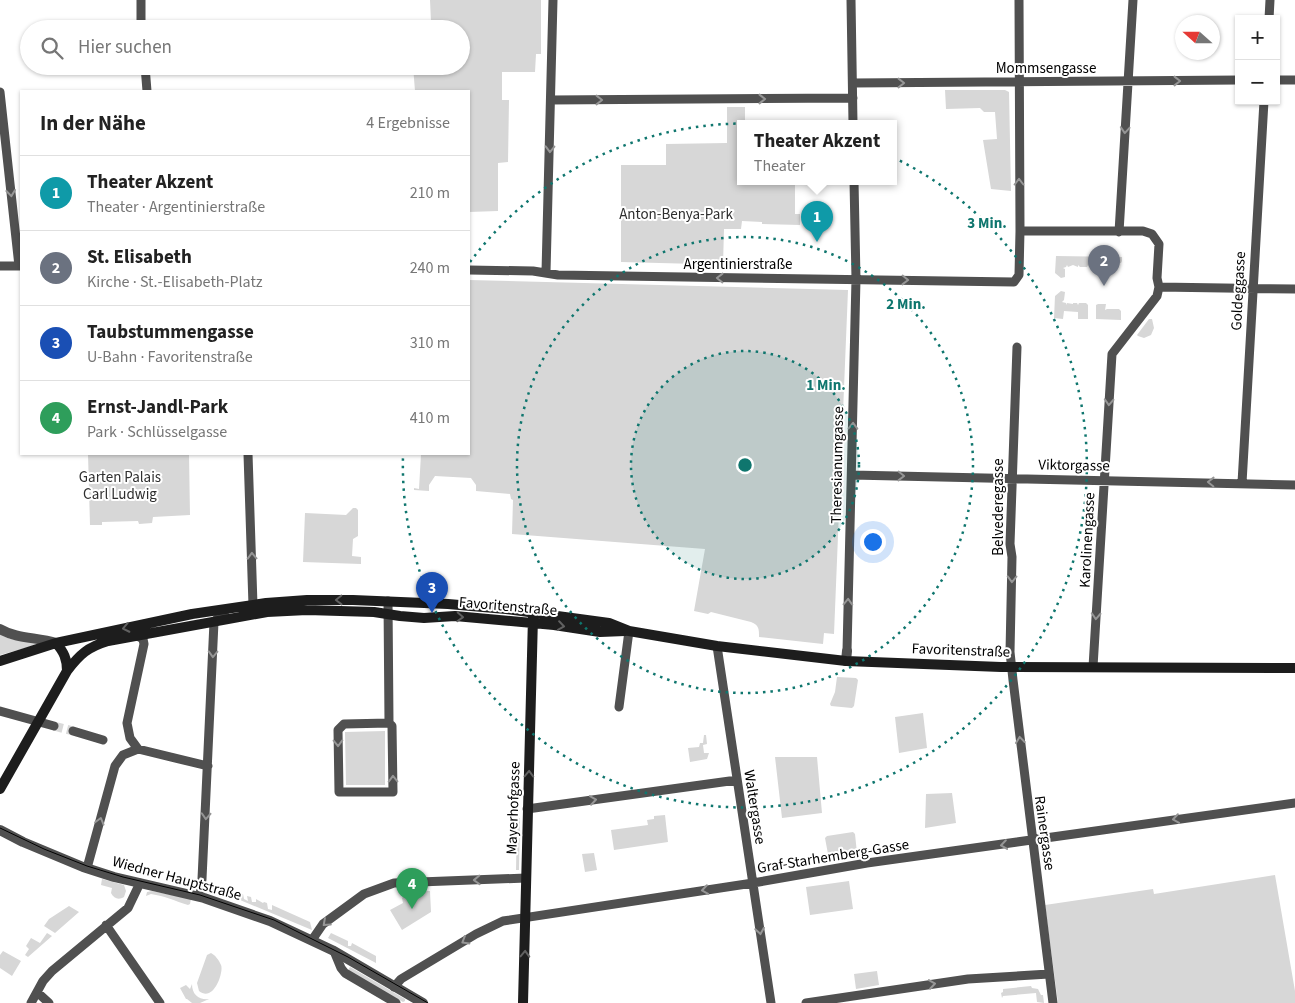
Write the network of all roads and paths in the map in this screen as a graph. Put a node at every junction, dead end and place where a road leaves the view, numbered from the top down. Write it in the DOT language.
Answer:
graph roads {
  1 [pos="141,0"];
  2 [pos="552,0"];
  3 [pos="851,0"];
  4 [pos="1019,0"];
  5 [pos="1133,0"];
  6 [pos="1270,0"];
  7 [pos="1269,15"];
  8 [pos="141,20"];
  9 [pos="145,75"];
  10 [pos="1235,80"];
  11 [pos="1280,80"];
  12 [pos="1295,80"];
  13 [pos="1128,81"];
  14 [pos="1019,82"];
  15 [pos="852,83"];
  16 [pos="147,90"];
  17 [pos="0,92"];
  18 [pos="853,98"];
  19 [pos="551,100"];
  20 [pos="1264,105"];
  21 [pos="853,120"];
  22 [pos="854,185"];
  23 [pos="1020,231"];
  24 [pos="1119,232"];
  25 [pos="0,266"];
  26 [pos="20,266"];
  27 [pos="470,270"];
  28 [pos="546,272"];
  29 [pos="856,279"];
  30 [pos="1159,287"];
  31 [pos="1252,289"];
  32 [pos="1295,289"];
  33 [pos="1017,346"];
  34 [pos="248,455"];
  35 [pos="852,475"];
  36 [pos="1012,478"];
  37 [pos="1104,480"];
  38 [pos="1242,483"];
  39 [pos="1295,485"];
  40 [pos="388,601"];
  41 [pos="253,605"];
  42 [pos="226,610"];
  43 [pos="388,615"];
  44 [pos="236,618"];
  45 [pos="533,618"];
  46 [pos="214,622"];
  47 [pos="0,629"];
  48 [pos="629,631"];
  49 [pos="136,635"];
  50 [pos="56,643"];
  51 [pos="717,646"];
  52 [pos="846,656"];
  53 [pos="0,662"];
  54 [pos="1012,667"];
  55 [pos="1093,667"];
  56 [pos="1295,668"];
  57 [pos="67,671"];
  58 [pos="619,707"];
  59 [pos="0,711"];
  60 [pos="38,722"];
  61 [pos="389,723"];
  62 [pos="54,726"];
  63 [pos="73,731"];
  64 [pos="103,740"];
  65 [pos="138,749"];
  66 [pos="208,766"];
  67 [pos="737,780"];
  68 [pos="0,789"];
  69 [pos="1295,803"];
  70 [pos="528,809"];
  71 [pos="0,830"];
  72 [pos="1032,840"];
  73 [pos="86,868"];
  74 [pos="526,878"];
  75 [pos="140,883"];
  76 [pos="753,883"];
  77 [pos="200,896"];
  78 [pos="526,916"];
  79 [pos="106,925"];
  80 [pos="312,940"];
  81 [pos="334,951"];
  82 [pos="1049,974"];
  83 [pos="394,987"];
  84 [pos="36,992"];
  85 [pos="416,1001"];
  86 [pos="31,1003"];
  87 [pos="49,1003"];
  88 [pos="160,1003"];
  89 [pos="396,1003"];
  90 [pos="523,1003"];
  91 [pos="770,1003"];
  92 [pos="806,1003"];
  93 [pos="1053,1003"];
  1 -- 8 [label="street"];
  2 -- 19 [label="street"];
  3 -- 15 [label="street"];
  4 -- 14 [label="street"];
  5 -- 13 [label="street"];
  6 -- 7 [label="street"];
  9 -- 16 [label="street"];
  13 -- 10 [label="street, Mommsengasse, one-way"];
  11 -- 12 [label="street"];
  13 -- 14 [label="street, Mommsengasse"];
  13 -- 24 [label="street, one-way"];
  15 -- 14 [label="street, Mommsengasse, one-way"];
  23 -- 14 [label="street, one-way"];
  15 -- 18 [label="street"];
  17 -- 26 [label="street, one-way"];
  19 -- 18 [label="street, one-way"];
  18 -- 21 [label="street"];
  19 -- 28 [label="street, one-way"];
  20 -- 31 [label="street, Goldeggasse"];
  22 -- 29 [label="street, Theresianumgasse"];
  23 -- 24 [label="street"];
  29 -- 23 [label="street, Argentinierstraße, one-way"];
  24 -- 30 [label="street"];
  25 -- 26 [label="street"];
  27 -- 28 [label="street, Argentinierstraße"];
  29 -- 28 [label="street, Argentinierstraße, one-way"];
  35 -- 29 [label="street, Theresianumgasse, one-way"];
  30 -- 31 [label="street"];
  30 -- 37 [label="street, Karolinengasse, one-way"];
  31 -- 32 [label="street"];
  31 -- 38 [label="street, Goldeggasse"];
  33 -- 36 [label="street, Belvederegasse"];
  41 -- 34 [label="street, one-way"];
  35 -- 36 [label="street, Viktorgasse, one-way"];
  52 -- 35 [label="street, Theresianumgasse, one-way"];
  36 -- 37 [label="street, Viktorgasse"];
  36 -- 54 [label="street, Belvederegasse, one-way"];
  38 -- 37 [label="street, Viktorgasse, one-way"];
  37 -- 55 [label="street, Karolinengasse, one-way"];
  38 -- 39 [label="street, Viktorgasse"];
  40 -- 41 [label="main road, Favoritenstraße, one-way"];
  40 -- 43 [label="street"];
  40 -- 45 [label="main road, Favoritenstraße"];
  41 -- 42 [label="main road, Favoritenstraße"];
  41 -- 44 [label="street, Favoritenstraße"];
  42 -- 46 [label="street"];
  42 -- 50 [label="main road, Favoritenstraße, one-way"];
  43 -- 44 [label="main road, Favoritenstraße"];
  43 -- 45 [label="main road, Favoritenstraße, one-way"];
  43 -- 61 [label="street"];
  44 -- 46 [label="main road, Favoritenstraße"];
  45 -- 48 [label="main road, Favoritenstraße"];
  70 -- 45 [label="main road, Mayerhofgasse, one-way"];
  46 -- 49 [label="main road, Favoritenstraße"];
  46 -- 66 [label="street, one-way"];
  47 -- 50 [label="street, Favoritenstraße"];
  48 -- 51 [label="main road, Favoritenstraße"];
  48 -- 58 [label="street"];
  49 -- 57 [label="main road, Favoritenstraße"];
  49 -- 65 [label="street"];
  50 -- 53 [label="main road, Favoritenstraße"];
  50 -- 57 [label="main road"];
  51 -- 52 [label="main road, Favoritenstraße"];
  51 -- 67 [label="street, Waltergasse"];
  52 -- 54 [label="main road, Favoritenstraße"];
  54 -- 55 [label="main road, Favoritenstraße"];
  72 -- 54 [label="street, Rainergasse, one-way"];
  55 -- 56 [label="main road, Favoritenstraße"];
  57 -- 60 [label="main road, Favoritenstraße"];
  59 -- 60 [label="street"];
  60 -- 62 [label="street"];
  60 -- 68 [label="main road, Favoritenstraße"];
  61 -- 61 [label="street, one-way"];
  63 -- 64 [label="street"];
  65 -- 66 [label="street"];
  73 -- 65 [label="street, one-way"];
  66 -- 77 [label="street, one-way"];
  70 -- 67 [label="street, one-way"];
  67 -- 76 [label="street, Waltergasse"];
  69 -- 72 [label="street, Graf-Starhemberg-Gasse, one-way"];
  70 -- 74 [label="main road, Mayerhofgasse"];
  71 -- 73 [label="street, Wiedner Hauptstraße"];
  72 -- 76 [label="street, Graf-Starhemberg-Gasse, one-way"];
  72 -- 82 [label="street, Rainergasse"];
  73 -- 75 [label="street, Wiedner Hauptstraße"];
  74 -- 78 [label="main road, Mayerhofgasse"];
  74 -- 80 [label="street, one-way"];
  75 -- 77 [label="street, Wiedner Hauptstraße"];
  75 -- 79 [label="street"];
  76 -- 78 [label="street, Graf-Starhemberg-Gasse, one-way"];
  76 -- 91 [label="street, Waltergasse, one-way"];
  77 -- 80 [label="street, Wiedner Hauptstraße"];
  78 -- 83 [label="street, Graf-Starhemberg-Gasse, one-way"];
  90 -- 78 [label="main road, Mayerhofgasse, one-way"];
  79 -- 84 [label="street"];
  79 -- 88 [label="street"];
  80 -- 81 [label="street, Wiedner Hauptstraße"];
  81 -- 83 [label="street, Wiedner Hauptstraße"];
  81 -- 89 [label="street"];
  92 -- 82 [label="street, one-way"];
  82 -- 93 [label="street, Rainergasse"];
  83 -- 85 [label="street, Wiedner Hauptstraße"];
  84 -- 86 [label="street"];
  84 -- 87 [label="street"];
}
